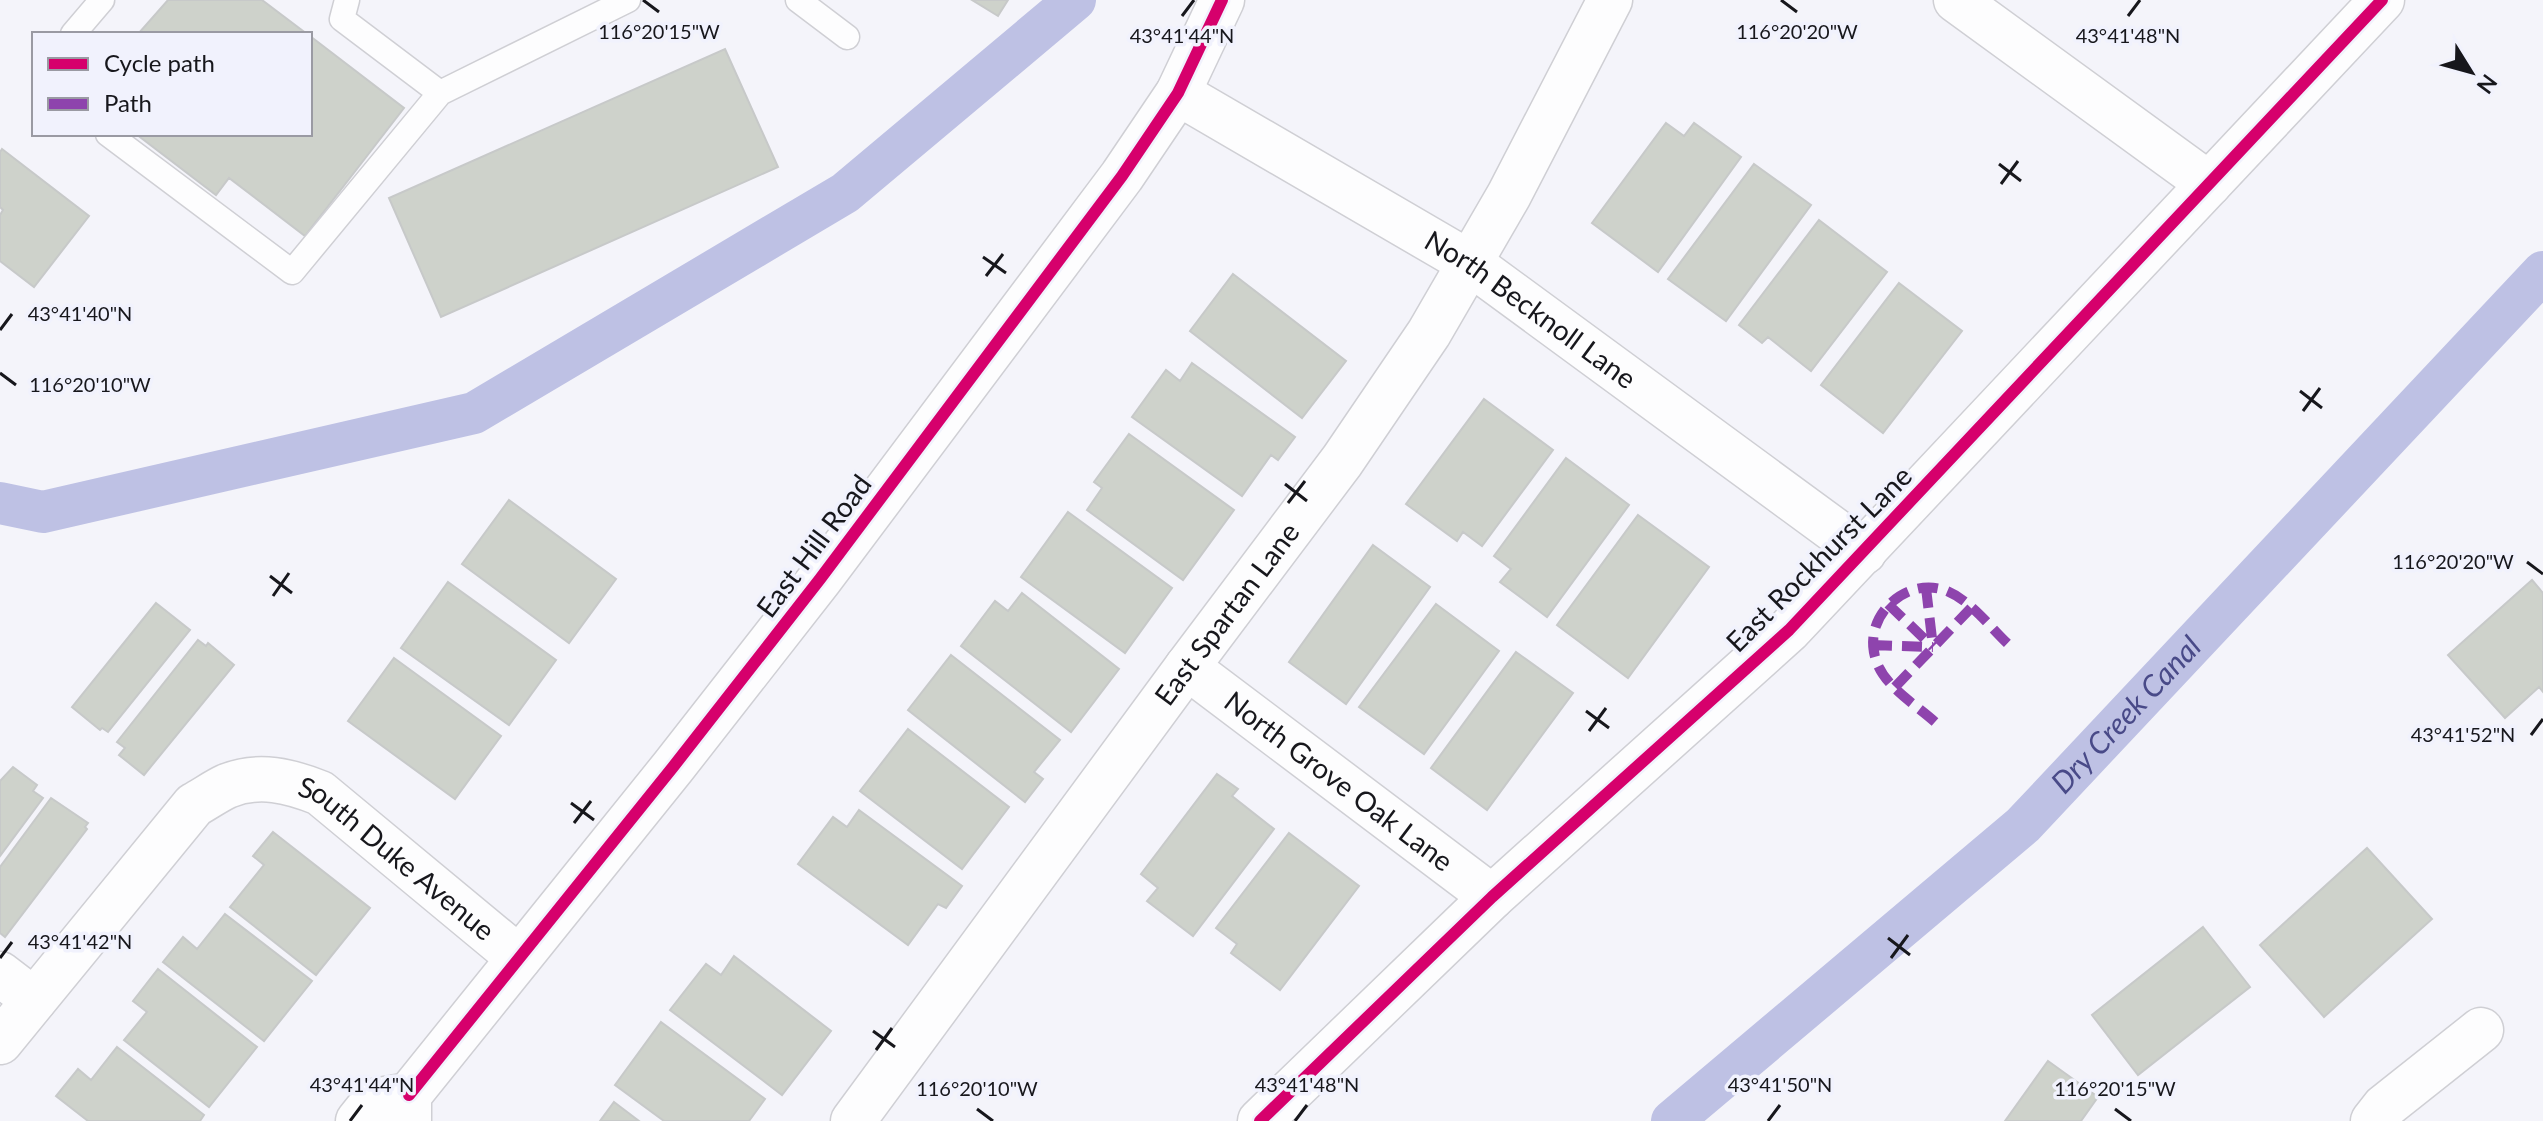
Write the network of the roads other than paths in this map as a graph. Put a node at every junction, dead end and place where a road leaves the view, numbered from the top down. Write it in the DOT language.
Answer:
graph roads {
  1 [pos="102,0"];
  2 [pos="347,0"];
  3 [pos="628,0"];
  4 [pos="798,0"];
  5 [pos="1222,0"];
  6 [pos="1610,0"];
  7 [pos="1956,0"];
  8 [pos="2382,0"];
  9 [pos="75,32"];
  10 [pos="847,37"];
  11 [pos="440,93"];
  12 [pos="1178,93"];
  13 [pos="111,136"];
  14 [pos="2209,184"];
  15 [pos="1470,263"];
  16 [pos="1864,552"];
  17 [pos="1187,667"];
  18 [pos="1492,897"];
  19 [pos="519,958"];
  20 [pos="0,974"];
  21 [pos="34,1000"];
  22 [pos="2481,1030"];
  23 [pos="0,1042"];
  24 [pos="409,1108"];
  25 [pos="358,1121"];
  26 [pos="853,1121"];
  27 [pos="1260,1121"];
  28 [pos="2373,1121"];
  1 -- 9 [label="lane"];
  2 -- 11 [label="lane"];
  3 -- 11 [label="lane"];
  4 -- 10 [label="lane"];
  5 -- 12 [label="street, East Hill Road"];
  6 -- 15 [label="street, East Spartan Lane"];
  7 -- 14 [label="street"];
  8 -- 14 [label="street, East Rockhurst Lane"];
  11 -- 13 [label="lane"];
  12 -- 15 [label="street, North Becknoll Lane"];
  12 -- 19 [label="street, East Hill Road"];
  14 -- 16 [label="street, East Rockhurst Lane"];
  15 -- 16 [label="street, North Becknoll Lane"];
  15 -- 17 [label="street, East Spartan Lane"];
  16 -- 18 [label="street, East Rockhurst Lane"];
  17 -- 18 [label="street, North Grove Oak Lane"];
  17 -- 26 [label="street, East Spartan Lane"];
  18 -- 27 [label="street, East Rockhurst Lane"];
  19 -- 21 [label="street, South Duke Avenue"];
  19 -- 24 [label="street, East Hill Road"];
  20 -- 21 [label="street"];
  21 -- 23 [label="street"];
  22 -- 28 [label="street"];
  24 -- 25 [label="street, East Hill Road"];
}
